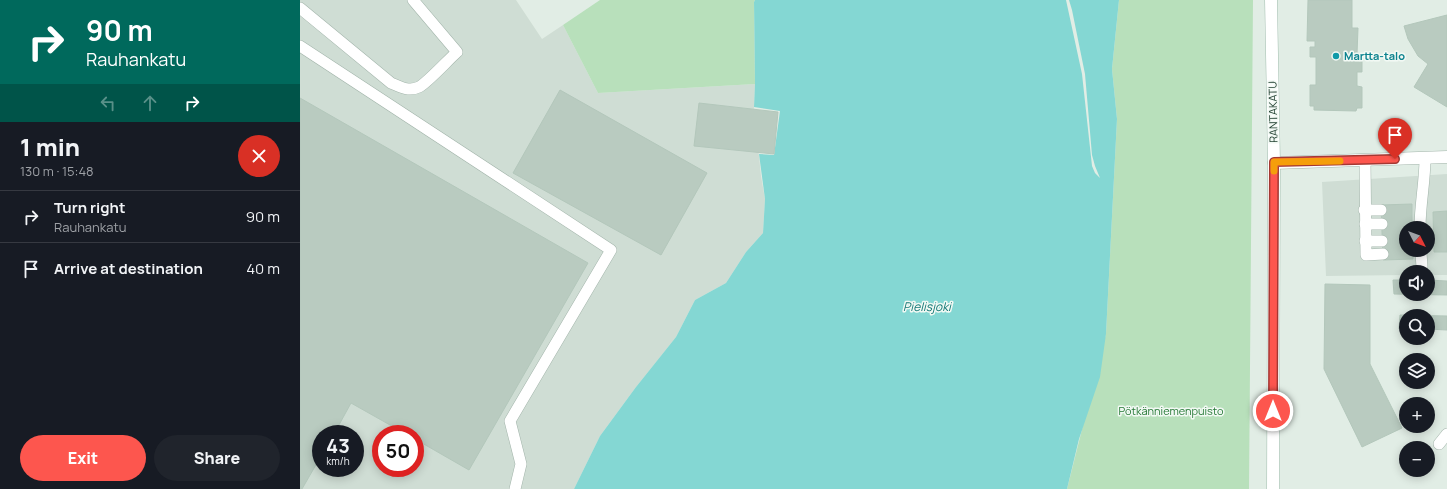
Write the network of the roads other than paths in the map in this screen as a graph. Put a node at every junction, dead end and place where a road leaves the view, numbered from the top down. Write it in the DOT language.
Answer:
graph roads {
  1 [pos="413,0"];
  2 [pos="1271,0"];
  3 [pos="300,8"];
  4 [pos="300,46"];
  5 [pos="1447,157"];
  6 [pos="1425,158"];
  7 [pos="1365,160"];
  8 [pos="1274,162"];
  9 [pos="1364,210"];
  10 [pos="1381,210"];
  11 [pos="1418,221"];
  12 [pos="1365,224"];
  13 [pos="1382,224"];
  14 [pos="1382,240"];
  15 [pos="1365,241"];
  16 [pos="1383,254"];
  17 [pos="1447,434"];
  18 [pos="1439,444"];
  19 [pos="515,489"];
  20 [pos="1272,489"];
  1 -- 3 [label="lane"];
  2 -- 8 [label="main road, RANTAKATU"];
  4 -- 19 [label="lane"];
  5 -- 6 [label="main road"];
  6 -- 7 [label="main road"];
  6 -- 11 [label="lane"];
  7 -- 8 [label="main road"];
  7 -- 9 [label="lane"];
  8 -- 20 [label="main road, RANTAKATU"];
  9 -- 10 [label="lane"];
  9 -- 12 [label="lane"];
  12 -- 13 [label="lane"];
  12 -- 15 [label="lane"];
  14 -- 15 [label="lane"];
  15 -- 16 [label="lane"];
  17 -- 18 [label="lane"];
}
